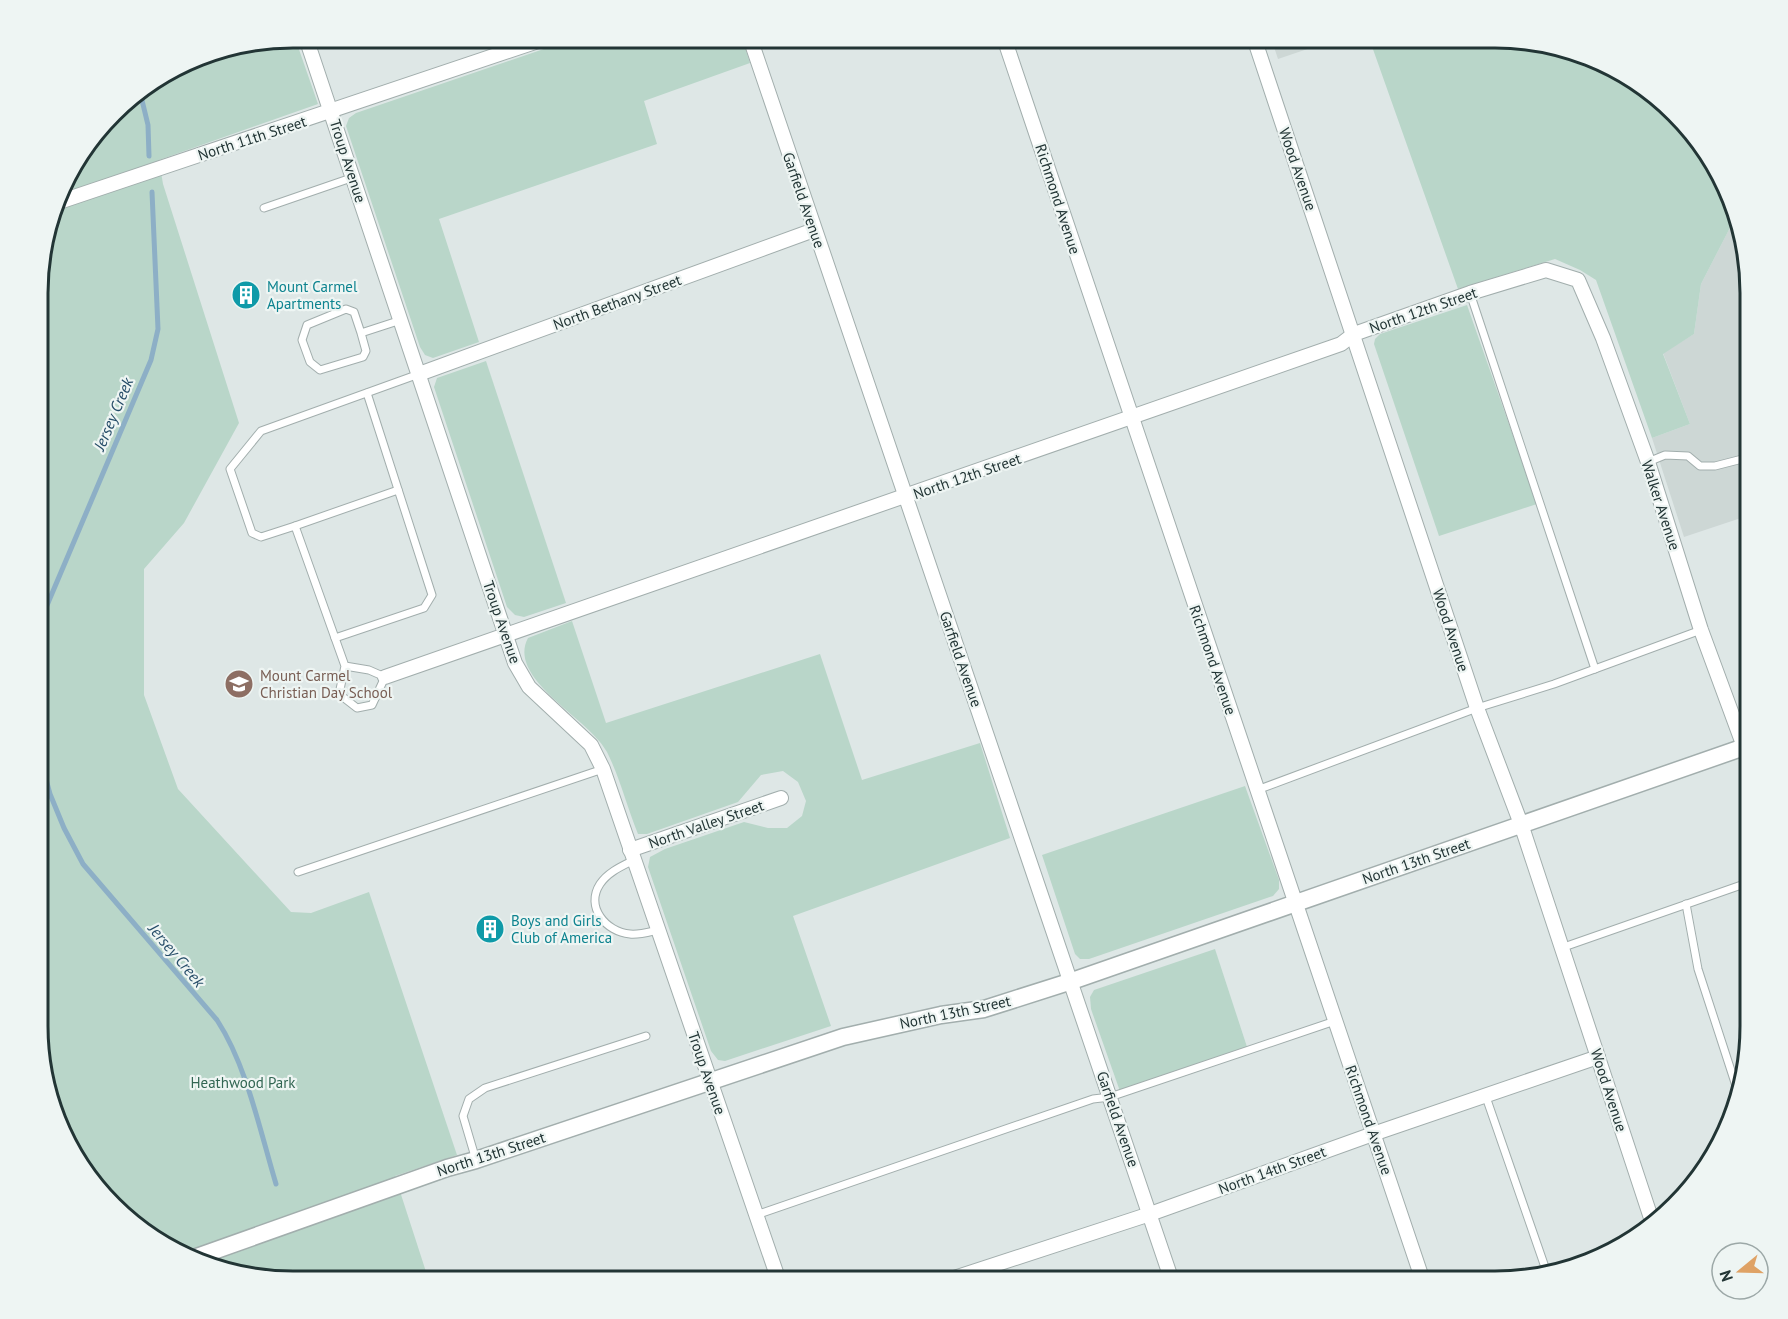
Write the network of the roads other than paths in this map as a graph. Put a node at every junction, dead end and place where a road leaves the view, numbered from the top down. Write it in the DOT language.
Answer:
graph roads {
  1 [pos="310,48"];
  2 [pos="518,48"];
  3 [pos="753,48"];
  4 [pos="1007,48"];
  5 [pos="1257,48"];
  6 [pos="332,111"];
  7 [pos="354,177"];
  8 [pos="67,198"];
  9 [pos="264,208"];
  10 [pos="814,230"];
  11 [pos="1546,270"];
  12 [pos="1470,293"];
  13 [pos="401,320"];
  14 [pos="361,333"];
  15 [pos="1354,334"];
  16 [pos="419,374"];
  17 [pos="367,393"];
  18 [pos="1131,418"];
  19 [pos="1740,460"];
  20 [pos="1648,462"];
  21 [pos="398,490"];
  22 [pos="904,497"];
  23 [pos="296,526"];
  24 [pos="1701,630"];
  25 [pos="506,634"];
  26 [pos="335,638"];
  27 [pos="345,666"];
  28 [pos="1595,669"];
  29 [pos="385,677"];
  30 [pos="1477,708"];
  31 [pos="1740,731"];
  32 [pos="1740,755"];
  33 [pos="603,769"];
  34 [pos="1257,790"];
  35 [pos="781,798"];
  36 [pos="1521,824"];
  37 [pos="632,855"];
  38 [pos="298,872"];
  39 [pos="1740,885"];
  40 [pos="1296,904"];
  41 [pos="1686,904"];
  42 [pos="658,930"];
  43 [pos="1561,948"];
  44 [pos="1072,981"];
  45 [pos="1335,1021"];
  46 [pos="646,1036"];
  47 [pos="1598,1057"];
  48 [pos="1734,1080"];
  49 [pos="710,1082"];
  50 [pos="1110,1097"];
  51 [pos="1486,1097"];
  52 [pos="1373,1134"];
  53 [pos="476,1160"];
  54 [pos="1150,1214"];
  55 [pos="756,1215"];
  56 [pos="1650,1215"];
  57 [pos="205,1254"];
  58 [pos="1545,1266"];
  59 [pos="776,1271"];
  60 [pos="976,1271"];
  61 [pos="1169,1271"];
  62 [pos="1420,1271"];
  1 -- 6 [label="street, Troup Avenue"];
  2 -- 6 [label="street, North 11th Street"];
  3 -- 10 [label="street, Garfield Avenue"];
  4 -- 18 [label="street, Richmond Avenue"];
  5 -- 15 [label="street, Wood Avenue"];
  6 -- 7 [label="street, Troup Avenue"];
  6 -- 8 [label="street, North 11th Street"];
  7 -- 9 [label="lane"];
  7 -- 13 [label="street, Troup Avenue"];
  10 -- 16 [label="street, North Bethany Street"];
  10 -- 22 [label="street, Garfield Avenue"];
  11 -- 12 [label="street, North 12th Street"];
  11 -- 20 [label="street, Walker Avenue"];
  12 -- 15 [label="street, North 12th Street"];
  12 -- 28 [label="lane"];
  13 -- 14 [label="lane"];
  13 -- 16 [label="street, Troup Avenue"];
  14 -- 14 [label="lane"];
  15 -- 18 [label="street, North 12th Street"];
  15 -- 30 [label="street, Wood Avenue"];
  16 -- 17 [label="lane"];
  16 -- 25 [label="street, Troup Avenue"];
  17 -- 21 [label="lane"];
  17 -- 23 [label="lane"];
  18 -- 22 [label="street, North 12th Street"];
  18 -- 34 [label="street, Richmond Avenue"];
  19 -- 20 [label="lane"];
  20 -- 24 [label="street, Walker Avenue"];
  21 -- 23 [label="lane"];
  21 -- 26 [label="lane"];
  22 -- 25 [label="street, North 12th Street"];
  22 -- 44 [label="street, Garfield Avenue"];
  23 -- 26 [label="lane"];
  24 -- 28 [label="lane"];
  24 -- 31 [label="street, Walker Avenue"];
  25 -- 29 [label="street, North 12th Street"];
  25 -- 33 [label="street, Troup Avenue"];
  26 -- 27 [label="lane"];
  27 -- 29 [label="lane"];
  27 -- 29 [label="lane"];
  28 -- 30 [label="lane"];
  30 -- 34 [label="lane"];
  30 -- 36 [label="street, Wood Avenue"];
  32 -- 36 [label="street, North 13th Street"];
  33 -- 37 [label="street, Troup Avenue"];
  33 -- 38 [label="lane"];
  34 -- 40 [label="street, Richmond Avenue"];
  35 -- 37 [label="street, North Valley Street"];
  36 -- 40 [label="street, North 13th Street"];
  36 -- 43 [label="street, Wood Avenue"];
  37 -- 42 [label="street, Troup Avenue"];
  37 -- 42 [label="lane"];
  39 -- 41 [label="lane"];
  40 -- 44 [label="street, North 13th Street"];
  40 -- 45 [label="street, Richmond Avenue"];
  41 -- 43 [label="lane"];
  41 -- 48 [label="lane"];
  42 -- 49 [label="street, Troup Avenue"];
  43 -- 47 [label="street, Wood Avenue"];
  44 -- 49 [label="street, North 13th Street"];
  44 -- 50 [label="street, Garfield Avenue"];
  45 -- 50 [label="lane"];
  45 -- 52 [label="street, Richmond Avenue"];
  46 -- 53 [label="lane"];
  47 -- 51 [label="street, North 14th Street"];
  47 -- 56 [label="street, Wood Avenue"];
  49 -- 53 [label="street, North 13th Street"];
  49 -- 55 [label="street, Troup Avenue"];
  50 -- 54 [label="street, Garfield Avenue"];
  50 -- 55 [label="lane"];
  51 -- 52 [label="street, North 14th Street"];
  51 -- 58 [label="lane"];
  52 -- 54 [label="street, North 14th Street"];
  52 -- 62 [label="street, Richmond Avenue"];
  53 -- 57 [label="street, North 13th Street"];
  54 -- 60 [label="street, North 14th Street"];
  54 -- 61 [label="street, Garfield Avenue"];
  55 -- 59 [label="street, Troup Avenue"];
}
